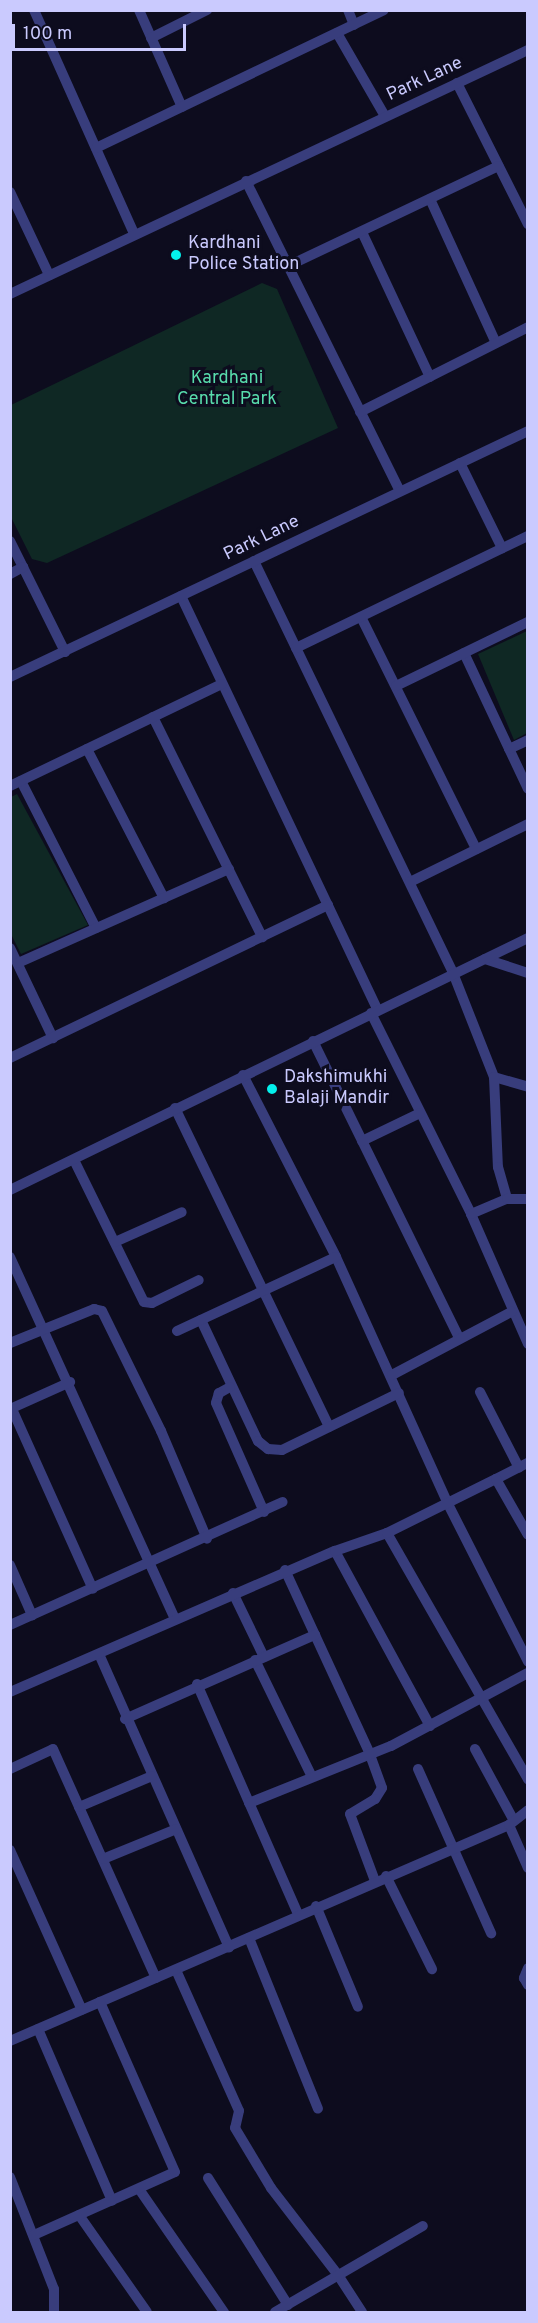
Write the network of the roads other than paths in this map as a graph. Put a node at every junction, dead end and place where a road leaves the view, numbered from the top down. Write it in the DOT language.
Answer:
graph roads {
  1 [pos="34,10"];
  2 [pos="139,10"];
  3 [pos="207,10"];
  4 [pos="348,10"];
  5 [pos="384,10"];
  6 [pos="354,25"];
  7 [pos="337,33"];
  8 [pos="151,38"];
  9 [pos="528,50"];
  10 [pos="457,83"];
  11 [pos="182,107"];
  12 [pos="385,116"];
  13 [pos="96,148"];
  14 [pos="498,166"];
  15 [pos="246,182"];
  16 [pos="11,194"];
  17 [pos="430,199"];
  18 [pos="528,224"];
  19 [pos="362,232"];
  20 [pos="134,234"];
  21 [pos="288,266"];
  22 [pos="49,275"];
  23 [pos="10,294"];
  24 [pos="528,327"];
  25 [pos="496,343"];
  26 [pos="430,376"];
  27 [pos="360,412"];
  28 [pos="528,431"];
  29 [pos="460,463"];
  30 [pos="400,491"];
  31 [pos="528,536"];
  32 [pos="10,541"];
  33 [pos="502,548"];
  34 [pos="254,561"];
  35 [pos="23,567"];
  36 [pos="10,574"];
  37 [pos="180,596"];
  38 [pos="362,616"];
  39 [pos="528,622"];
  40 [pos="296,648"];
  41 [pos="65,651"];
  42 [pos="464,653"];
  43 [pos="10,678"];
  44 [pos="222,684"];
  45 [pos="396,686"];
  46 [pos="153,717"];
  47 [pos="528,740"];
  48 [pos="87,749"];
  49 [pos="509,749"];
  50 [pos="21,781"];
  51 [pos="10,786"];
  52 [pos="528,789"];
  53 [pos="528,824"];
  54 [pos="476,849"];
  55 [pos="229,869"];
  56 [pos="410,882"];
  57 [pos="164,898"];
  58 [pos="328,905"];
  59 [pos="96,928"];
  60 [pos="262,936"];
  61 [pos="528,938"];
  62 [pos="10,948"];
  63 [pos="485,959"];
  64 [pos="18,963"];
  65 [pos="453,973"];
  66 [pos="528,973"];
  67 [pos="374,1012"];
  68 [pos="53,1038"];
  69 [pos="313,1041"];
  70 [pos="10,1058"];
  71 [pos="243,1075"];
  72 [pos="494,1077"];
  73 [pos="528,1087"];
  74 [pos="174,1108"];
  75 [pos="420,1113"];
  76 [pos="362,1141"];
  77 [pos="74,1160"];
  78 [pos="10,1190"];
  79 [pos="507,1199"];
  80 [pos="528,1199"];
  81 [pos="182,1212"];
  82 [pos="471,1214"];
  83 [pos="115,1242"];
  84 [pos="10,1257"];
  85 [pos="336,1257"];
  86 [pos="199,1281"];
  87 [pos="262,1292"];
  88 [pos="511,1312"];
  89 [pos="201,1320"];
  90 [pos="46,1328"];
  91 [pos="177,1332"];
  92 [pos="459,1338"];
  93 [pos="10,1343"];
  94 [pos="528,1344"];
  95 [pos="392,1375"];
  96 [pos="70,1382"];
  97 [pos="230,1387"];
  98 [pos="480,1392"];
  99 [pos="399,1393"];
  100 [pos="11,1409"];
  101 [pos="329,1427"];
  102 [pos="523,1465"];
  103 [pos="496,1479"];
  104 [pos="282,1502"];
  105 [pos="448,1504"];
  106 [pos="264,1512"];
  107 [pos="387,1533"];
  108 [pos="528,1535"];
  109 [pos="207,1539"];
  110 [pos="335,1551"];
  111 [pos="10,1565"];
  112 [pos="148,1566"];
  113 [pos="285,1570"];
  114 [pos="93,1589"];
  115 [pos="232,1593"];
  116 [pos="32,1615"];
  117 [pos="175,1619"];
  118 [pos="10,1625"];
  119 [pos="315,1635"];
  120 [pos="99,1654"];
  121 [pos="259,1658"];
  122 [pos="528,1662"];
  123 [pos="528,1673"];
  124 [pos="197,1684"];
  125 [pos="10,1692"];
  126 [pos="481,1700"];
  127 [pos="125,1719"];
  128 [pos="430,1726"];
  129 [pos="475,1749"];
  130 [pos="369,1752"];
  131 [pos="10,1769"];
  132 [pos="418,1769"];
  133 [pos="152,1776"];
  134 [pos="312,1777"];
  135 [pos="528,1779"];
  136 [pos="249,1803"];
  137 [pos="79,1807"];
  138 [pos="528,1810"];
  139 [pos="511,1822"];
  140 [pos="176,1829"];
  141 [pos="454,1848"];
  142 [pos="10,1850"];
  143 [pos="103,1859"];
  144 [pos="528,1868"];
  145 [pos="386,1876"];
  146 [pos="375,1881"];
  147 [pos="316,1906"];
  148 [pos="298,1914"];
  149 [pos="490,1933"];
  150 [pos="249,1938"];
  151 [pos="230,1947"];
  152 [pos="528,1968"];
  153 [pos="432,1969"];
  154 [pos="176,1970"];
  155 [pos="156,1978"];
  156 [pos="528,1985"];
  157 [pos="100,2002"];
  158 [pos="358,2007"];
  159 [pos="82,2010"];
  160 [pos="38,2029"];
  161 [pos="10,2041"];
  162 [pos="318,2109"];
  163 [pos="10,2177"];
  164 [pos="207,2178"];
  165 [pos="139,2189"];
  166 [pos="112,2200"];
  167 [pos="79,2215"];
  168 [pos="423,2226"];
  169 [pos="34,2235"];
  170 [pos="338,2275"];
  171 [pos="288,2305"];
  172 [pos="54,2313"];
  173 [pos="147,2313"];
  174 [pos="224,2313"];
  175 [pos="275,2313"];
  176 [pos="362,2313"];
  1 -- 13 [label="street"];
  2 -- 8 [label="street"];
  3 -- 8 [label="street"];
  4 -- 6 [label="street"];
  5 -- 6 [label="street"];
  6 -- 7 [label="street"];
  7 -- 11 [label="street"];
  7 -- 12 [label="street"];
  8 -- 11 [label="street"];
  9 -- 10 [label="street, Park Lane"];
  10 -- 12 [label="street, Park Lane"];
  10 -- 14 [label="street"];
  11 -- 13 [label="street"];
  12 -- 15 [label="street, Park Lane"];
  13 -- 20 [label="street"];
  14 -- 17 [label="street"];
  14 -- 18 [label="street"];
  15 -- 20 [label="street, Park Lane"];
  15 -- 21 [label="street"];
  16 -- 22 [label="street"];
  17 -- 19 [label="street"];
  17 -- 25 [label="street"];
  19 -- 21 [label="street"];
  19 -- 26 [label="street"];
  20 -- 22 [label="street, Park Lane"];
  21 -- 27 [label="street"];
  22 -- 23 [label="street, Park Lane"];
  24 -- 25 [label="street"];
  25 -- 26 [label="street"];
  26 -- 27 [label="street"];
  27 -- 30 [label="street"];
  28 -- 29 [label="street, Park Lane"];
  29 -- 30 [label="street, Park Lane"];
  29 -- 33 [label="street"];
  30 -- 34 [label="street, Park Lane"];
  31 -- 33 [label="street"];
  32 -- 35 [label="street"];
  33 -- 38 [label="street"];
  34 -- 37 [label="street, Park Lane"];
  34 -- 40 [label="street"];
  35 -- 36 [label="street"];
  35 -- 41 [label="street"];
  37 -- 41 [label="street, Park Lane"];
  37 -- 44 [label="street"];
  38 -- 40 [label="street"];
  38 -- 45 [label="street"];
  39 -- 42 [label="street"];
  40 -- 56 [label="street"];
  41 -- 43 [label="street, Park Lane"];
  42 -- 45 [label="street"];
  42 -- 49 [label="street"];
  44 -- 46 [label="street"];
  44 -- 58 [label="street"];
  45 -- 54 [label="street"];
  46 -- 48 [label="street"];
  46 -- 55 [label="street"];
  47 -- 49 [label="street"];
  48 -- 50 [label="street"];
  48 -- 57 [label="street"];
  49 -- 52 [label="street"];
  50 -- 51 [label="street"];
  50 -- 59 [label="street"];
  53 -- 54 [label="street"];
  54 -- 56 [label="street"];
  55 -- 57 [label="street"];
  55 -- 60 [label="street"];
  56 -- 65 [label="street"];
  57 -- 59 [label="street"];
  58 -- 60 [label="street"];
  58 -- 67 [label="street"];
  59 -- 64 [label="street"];
  60 -- 68 [label="street"];
  61 -- 63 [label="street"];
  62 -- 64 [label="street"];
  63 -- 65 [label="street"];
  63 -- 66 [label="street"];
  64 -- 68 [label="street"];
  65 -- 67 [label="street"];
  65 -- 72 [label="street"];
  67 -- 69 [label="street"];
  67 -- 75 [label="street"];
  68 -- 70 [label="street"];
  69 -- 71 [label="street"];
  69 -- 76 [label="street"];
  71 -- 74 [label="street"];
  71 -- 85 [label="street"];
  72 -- 73 [label="street"];
  72 -- 79 [label="street"];
  74 -- 77 [label="street"];
  74 -- 87 [label="street"];
  75 -- 76 [label="street"];
  75 -- 82 [label="street"];
  76 -- 92 [label="street"];
  77 -- 78 [label="street"];
  77 -- 83 [label="street"];
  79 -- 80 [label="street"];
  79 -- 82 [label="street"];
  81 -- 83 [label="street"];
  82 -- 88 [label="street"];
  83 -- 86 [label="street"];
  84 -- 90 [label="street"];
  85 -- 87 [label="street"];
  85 -- 95 [label="street"];
  87 -- 89 [label="street"];
  87 -- 101 [label="street"];
  88 -- 92 [label="street"];
  88 -- 94 [label="street"];
  89 -- 91 [label="street"];
  89 -- 97 [label="street"];
  90 -- 93 [label="street"];
  90 -- 96 [label="street"];
  90 -- 109 [label="street"];
  92 -- 95 [label="street"];
  95 -- 99 [label="street"];
  96 -- 100 [label="street"];
  96 -- 112 [label="street"];
  97 -- 101 [label="street"];
  97 -- 106 [label="street"];
  98 -- 102 [label="street"];
  99 -- 101 [label="street"];
  99 -- 105 [label="street"];
  100 -- 114 [label="street"];
  102 -- 103 [label="street"];
  103 -- 105 [label="street"];
  103 -- 108 [label="street"];
  104 -- 106 [label="street"];
  105 -- 107 [label="street"];
  105 -- 122 [label="street"];
  106 -- 109 [label="street"];
  107 -- 110 [label="street"];
  107 -- 126 [label="street"];
  109 -- 112 [label="street"];
  110 -- 113 [label="street"];
  110 -- 128 [label="street"];
  111 -- 116 [label="street"];
  112 -- 114 [label="street"];
  112 -- 117 [label="street"];
  113 -- 115 [label="street"];
  113 -- 119 [label="street"];
  114 -- 116 [label="street"];
  115 -- 117 [label="street"];
  115 -- 121 [label="street"];
  116 -- 118 [label="street"];
  117 -- 120 [label="street"];
  119 -- 121 [label="street"];
  119 -- 130 [label="street"];
  120 -- 125 [label="street"];
  120 -- 127 [label="street"];
  121 -- 124 [label="street"];
  121 -- 134 [label="street"];
  123 -- 126 [label="street"];
  124 -- 127 [label="street"];
  124 -- 136 [label="street"];
  126 -- 128 [label="street"];
  126 -- 135 [label="street"];
  127 -- 133 [label="street"];
  128 -- 130 [label="street"];
  129 -- 139 [label="street"];
  130 -- 134 [label="street"];
  130 -- 146 [label="street"];
  131 -- 137 [label="street"];
  132 -- 141 [label="street"];
  133 -- 137 [label="street"];
  133 -- 140 [label="street"];
  134 -- 136 [label="street"];
  136 -- 148 [label="street"];
  137 -- 143 [label="street"];
  138 -- 139 [label="street"];
  139 -- 141 [label="street"];
  139 -- 144 [label="street"];
  140 -- 143 [label="street"];
  140 -- 151 [label="street"];
  141 -- 145 [label="street"];
  141 -- 149 [label="street"];
  142 -- 159 [label="street"];
  143 -- 155 [label="street"];
  145 -- 146 [label="street"];
  145 -- 153 [label="street"];
  146 -- 147 [label="street"];
  147 -- 148 [label="street"];
  147 -- 158 [label="street"];
  148 -- 150 [label="street"];
  150 -- 151 [label="street"];
  150 -- 162 [label="street"];
  151 -- 154 [label="street"];
  152 -- 156 [label="street"];
  154 -- 155 [label="street"];
  154 -- 170 [label="street"];
  155 -- 157 [label="street"];
  157 -- 159 [label="street"];
  157 -- 165 [label="street"];
  159 -- 160 [label="street"];
  160 -- 161 [label="street"];
  160 -- 166 [label="street"];
  163 -- 169 [label="street"];
  164 -- 171 [label="street"];
  165 -- 166 [label="street"];
  165 -- 174 [label="street"];
  166 -- 167 [label="street"];
  167 -- 169 [label="street"];
  167 -- 173 [label="street"];
  168 -- 170 [label="street"];
  169 -- 172 [label="street"];
  170 -- 171 [label="street"];
  170 -- 176 [label="street"];
  171 -- 175 [label="street"];
}
